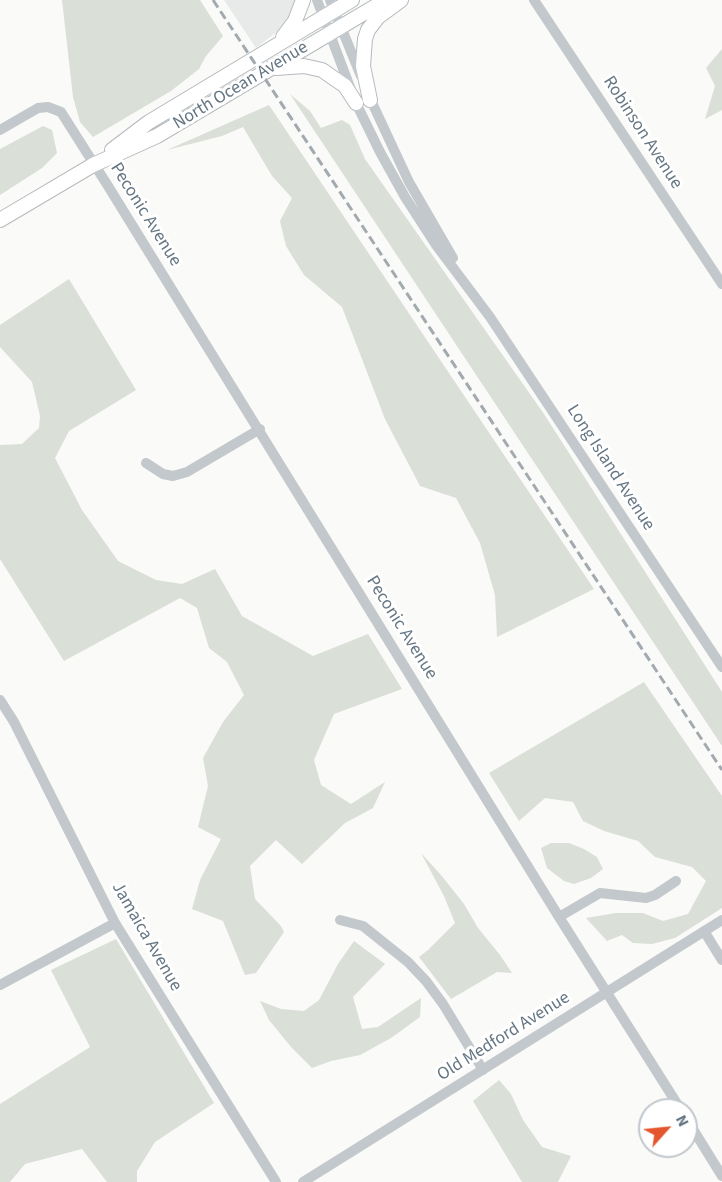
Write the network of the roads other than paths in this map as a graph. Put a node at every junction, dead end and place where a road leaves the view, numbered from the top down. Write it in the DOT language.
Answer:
graph roads {
  1 [pos="303,0"];
  2 [pos="317,0"];
  3 [pos="352,0"];
  4 [pos="386,0"];
  5 [pos="401,0"];
  6 [pos="534,0"];
  7 [pos="330,9"];
  8 [pos="335,30"];
  9 [pos="277,44"];
  10 [pos="271,69"];
  11 [pos="363,101"];
  12 [pos="0,130"];
  13 [pos="93,165"];
  14 [pos="0,220"];
  15 [pos="722,284"];
  16 [pos="260,429"];
  17 [pos="146,462"];
  18 [pos="722,668"];
  19 [pos="0,700"];
  20 [pos="676,881"];
  21 [pos="559,917"];
  22 [pos="340,920"];
  23 [pos="722,920"];
  24 [pos="115,923"];
  25 [pos="704,931"];
  26 [pos="722,960"];
  27 [pos="0,985"];
  28 [pos="607,991"];
  29 [pos="483,1070"];
  30 [pos="674,1098"];
  31 [pos="698,1137"];
  32 [pos="722,1176"];
  33 [pos="276,1182"];
  34 [pos="303,1182"];
  1 -- 9 [label="main road"];
  2 -- 7 [label="street, Long Island Avenue"];
  3 -- 7 [label="main road, North Ocean Avenue"];
  4 -- 8 [label="main road, North Ocean Avenue"];
  5 -- 11 [label="main road"];
  6 -- 15 [label="street, Robinson Avenue"];
  7 -- 8 [label="street, Long Island Avenue"];
  7 -- 9 [label="main road, North Ocean Avenue"];
  8 -- 10 [label="main road, North Ocean Avenue"];
  8 -- 11 [label="street, Long Island Avenue"];
  9 -- 13 [label="main road, North Ocean Avenue"];
  10 -- 11 [label="main road"];
  10 -- 13 [label="main road, North Ocean Avenue"];
  11 -- 18 [label="street, Long Island Avenue"];
  12 -- 13 [label="street, Peconic Avenue"];
  13 -- 14 [label="main road, North Ocean Avenue"];
  13 -- 16 [label="street, Peconic Avenue"];
  16 -- 17 [label="street"];
  16 -- 21 [label="street, Peconic Avenue"];
  19 -- 24 [label="street, Jamaica Avenue"];
  20 -- 21 [label="street"];
  21 -- 28 [label="street, Peconic Avenue"];
  22 -- 29 [label="street"];
  23 -- 25 [label="street, Old Medford Avenue"];
  24 -- 27 [label="street"];
  24 -- 33 [label="street, Jamaica Avenue"];
  25 -- 26 [label="street"];
  25 -- 28 [label="street, Old Medford Avenue"];
  28 -- 29 [label="street, Old Medford Avenue"];
  28 -- 30 [label="street, Peconic Avenue"];
  29 -- 34 [label="street, Old Medford Avenue"];
  31 -- 32 [label="street"];
}
